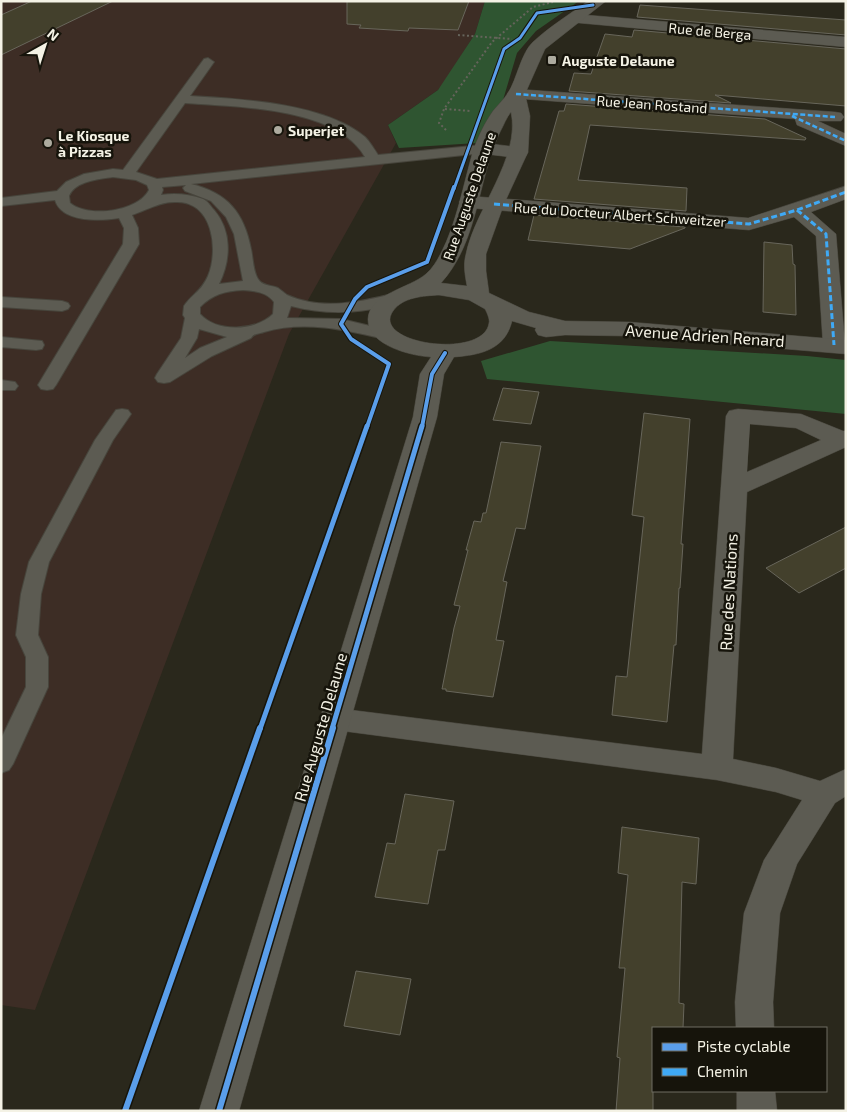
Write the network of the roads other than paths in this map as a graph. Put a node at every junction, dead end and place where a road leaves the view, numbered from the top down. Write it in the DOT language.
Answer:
graph roads {
  1 [pos="596,3"];
  2 [pos="574,19"];
  3 [pos="846,42"];
  4 [pos="208,62"];
  5 [pos="516,94"];
  6 [pos="182,99"];
  7 [pos="788,114"];
  8 [pos="835,117"];
  9 [pos="846,141"];
  10 [pos="475,150"];
  11 [pos="518,152"];
  12 [pos="374,160"];
  13 [pos="128,174"];
  14 [pos="176,182"];
  15 [pos="154,184"];
  16 [pos="846,192"];
  17 [pos="62,195"];
  18 [pos="152,201"];
  19 [pos="1,202"];
  20 [pos="469,202"];
  21 [pos="494,204"];
  22 [pos="797,210"];
  23 [pos="124,214"];
  24 [pos="256,287"];
  25 [pos="207,293"];
  26 [pos="405,295"];
  27 [pos="281,299"];
  28 [pos="487,301"];
  29 [pos="1,302"];
  30 [pos="62,306"];
  31 [pos="193,318"];
  32 [pos="272,324"];
  33 [pos="565,328"];
  34 [pos="254,330"];
  35 [pos="385,334"];
  36 [pos="493,338"];
  37 [pos="1,342"];
  38 [pos="36,345"];
  39 [pos="840,346"];
  40 [pos="445,353"];
  41 [pos="46,385"];
  42 [pos="122,414"];
  43 [pos="843,439"];
  44 [pos="734,488"];
  45 [pos="335,719"];
  46 [pos="1,764"];
  47 [pos="718,768"];
  48 [pos="834,787"];
  49 [pos="755,1027"];
  50 [pos="756,1092"];
  51 [pos="219,1111"];
  52 [pos="756,1111"];
  1 -- 2 [label="street, Rue Auguste Delaune"];
  2 -- 3 [label="street, Rue de Berga"];
  2 -- 5 [label="street, Rue Auguste Delaune"];
  4 -- 6 [label="lane"];
  5 -- 7 [label="street, Rue Jean Rostand"];
  5 -- 10 [label="street, Rue Auguste Delaune"];
  5 -- 11 [label="street, Rue Auguste Delaune"];
  6 -- 12 [label="lane"];
  6 -- 13 [label="lane"];
  7 -- 8 [label="street, Rue Jean Rostand"];
  7 -- 9 [label="street, Rue Jean Rostand"];
  10 -- 11 [label="street"];
  10 -- 12 [label="lane"];
  10 -- 20 [label="street, Rue Auguste Delaune"];
  11 -- 21 [label="street, Rue Auguste Delaune"];
  12 -- 14 [label="lane"];
  13 -- 15 [label="lane"];
  13 -- 17 [label="lane"];
  14 -- 15 [label="lane"];
  14 -- 24 [label="lane"];
  15 -- 18 [label="lane"];
  16 -- 22 [label="street, Rue du Docteur Albert Schweitzer"];
  17 -- 19 [label="lane"];
  17 -- 23 [label="lane"];
  18 -- 23 [label="lane"];
  18 -- 25 [label="lane"];
  20 -- 21 [label="street, Rue du Docteur Albert Schweitzer"];
  20 -- 26 [label="street, Rue Auguste Delaune"];
  21 -- 22 [label="street, Rue du Docteur Albert Schweitzer"];
  21 -- 28 [label="street, Rue Auguste Delaune"];
  22 -- 39 [label="street"];
  23 -- 41 [label="lane"];
  24 -- 25 [label="lane"];
  24 -- 27 [label="lane"];
  25 -- 31 [label="lane"];
  26 -- 27 [label="lane"];
  26 -- 28 [label="street, Avenue Adrien Renard"];
  26 -- 35 [label="street, Rue Auguste Delaune"];
  27 -- 32 [label="lane"];
  28 -- 33 [label="street, Avenue Adrien Renard"];
  28 -- 36 [label="street, Rue Auguste Delaune"];
  29 -- 30 [label="lane"];
  31 -- 34 [label="lane"];
  31 -- 34 [label="lane"];
  32 -- 34 [label="lane"];
  32 -- 35 [label="lane"];
  33 -- 36 [label="street, Avenue Adrien Renard"];
  33 -- 39 [label="street, Avenue Adrien Renard"];
  35 -- 40 [label="street, Avenue Adrien Renard"];
  36 -- 40 [label="street, Avenue Adrien Renard"];
  37 -- 38 [label="lane"];
  40 -- 45 [label="street, Rue Auguste Delaune"];
  42 -- 46 [label="lane"];
  43 -- 44 [label="street"];
  43 -- 44 [label="street, Rue des Nations"];
  44 -- 47 [label="street, Rue des Nations"];
  45 -- 47 [label="street"];
  45 -- 51 [label="street, Rue Auguste Delaune"];
  47 -- 48 [label="street"];
  48 -- 49 [label="street"];
  50 -- 52 [label="street"];
}
